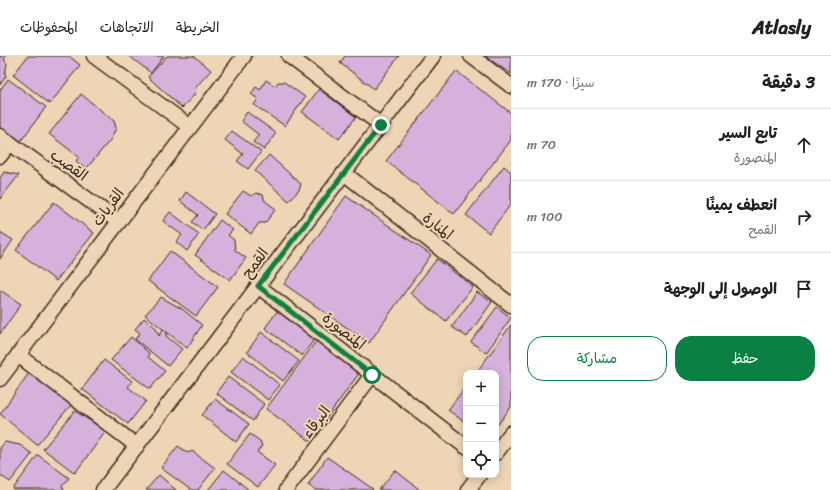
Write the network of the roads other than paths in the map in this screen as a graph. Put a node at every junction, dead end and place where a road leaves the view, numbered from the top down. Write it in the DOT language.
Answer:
graph roads {
  1 [pos="94,56"];
  2 [pos="244,56"];
  3 [pos="289,56"];
  4 [pos="433,56"];
  5 [pos="471,56"];
  6 [pos="511,86"];
  7 [pos="381,125"];
  8 [pos="190,127"];
  9 [pos="5,139"];
  10 [pos="0,156"];
  11 [pos="344,173"];
  12 [pos="118,222"];
  13 [pos="258,286"];
  14 [pos="511,305"];
  15 [pos="18,355"];
  16 [pos="372,375"];
  17 [pos="0,379"];
  18 [pos="511,433"];
  19 [pos="463,445"];
  20 [pos="137,446"];
  21 [pos="499,449"];
  22 [pos="477,478"];
  23 [pos="104,490"];
  24 [pos="286,490"];
  25 [pos="468,490"];
  1 -- 8 [label="street"];
  2 -- 8 [label="street, القريات"];
  3 -- 7 [label="street"];
  4 -- 7 [label="street, القمح"];
  5 -- 6 [label="street"];
  7 -- 11 [label="street, القمح"];
  8 -- 12 [label="street, القريات"];
  9 -- 10 [label="street"];
  9 -- 12 [label="street, القصب"];
  11 -- 13 [label="street, القمح"];
  11 -- 14 [label="street, المنارة"];
  12 -- 15 [label="street, القريات"];
  13 -- 16 [label="street, المنصورة"];
  13 -- 20 [label="street, القمح"];
  15 -- 17 [label="street, القريات"];
  15 -- 20 [label="street"];
  16 -- 19 [label="street, المنصورة"];
  16 -- 24 [label="street, البرقاء"];
  18 -- 21 [label="street"];
  20 -- 23 [label="street, القمح"];
  22 -- 25 [label="street"];
}
